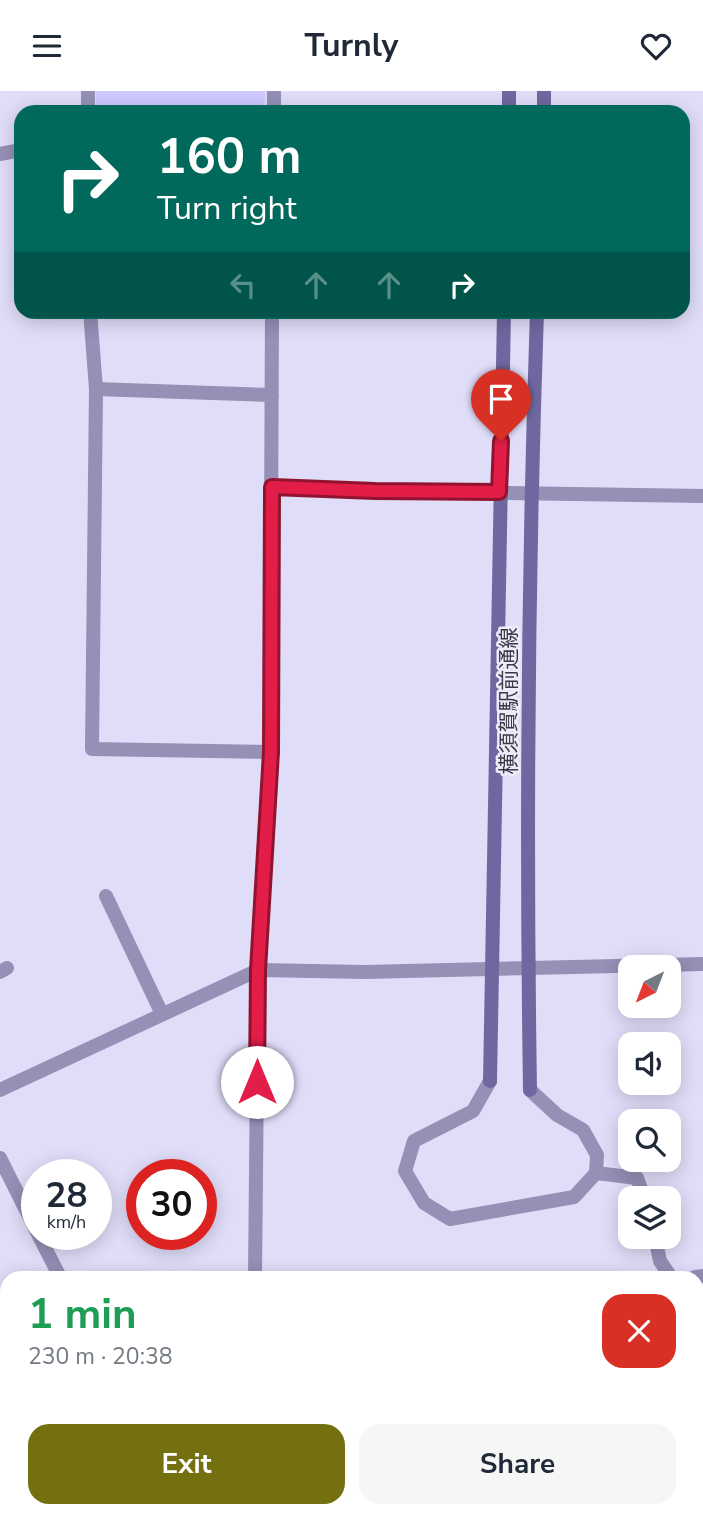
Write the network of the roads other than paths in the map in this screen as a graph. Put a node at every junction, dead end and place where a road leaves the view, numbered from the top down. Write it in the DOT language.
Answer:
graph roads {
  1 [pos="91,319"];
  2 [pos="272,319"];
  3 [pos="504,319"];
  4 [pos="537,319"];
  5 [pos="96,389"];
  6 [pos="272,395"];
  7 [pos="272,487"];
  8 [pos="499,492"];
  9 [pos="531,495"];
  10 [pos="703,496"];
  11 [pos="271,752"];
  12 [pos="106,896"];
  13 [pos="703,964"];
  14 [pos="528,968"];
  15 [pos="258,970"];
  16 [pos="492,970"];
  17 [pos="162,1014"];
  18 [pos="0,1090"];
  19 [pos="0,1158"];
  20 [pos="596,1173"];
  21 [pos="640,1186"];
  22 [pos="21,1201"];
  23 [pos="657,1249"];
  24 [pos="46,1250"];
  25 [pos="57,1271"];
  26 [pos="255,1271"];
  27 [pos="667,1271"];
  1 -- 5 [label="street"];
  2 -- 6 [label="street"];
  3 -- 8 [label="street, 横須賀駅前通線"];
  4 -- 9 [label="street, 横須賀駅前通線"];
  5 -- 6 [label="street"];
  5 -- 11 [label="street"];
  6 -- 7 [label="street"];
  7 -- 8 [label="street"];
  7 -- 11 [label="street"];
  8 -- 9 [label="street"];
  8 -- 16 [label="street, 横須賀駅前通線"];
  9 -- 10 [label="street"];
  9 -- 14 [label="street, 横須賀駅前通線"];
  11 -- 15 [label="street"];
  12 -- 17 [label="street"];
  13 -- 14 [label="street"];
  14 -- 16 [label="street"];
  14 -- 20 [label="street, 横須賀駅前通線"];
  15 -- 16 [label="street"];
  15 -- 17 [label="street"];
  15 -- 26 [label="street"];
  16 -- 20 [label="street, 横須賀駅前通線"];
  17 -- 18 [label="street"];
  19 -- 22 [label="street"];
  20 -- 21 [label="street"];
  23 -- 27 [label="street"];
  24 -- 25 [label="street"];
}
